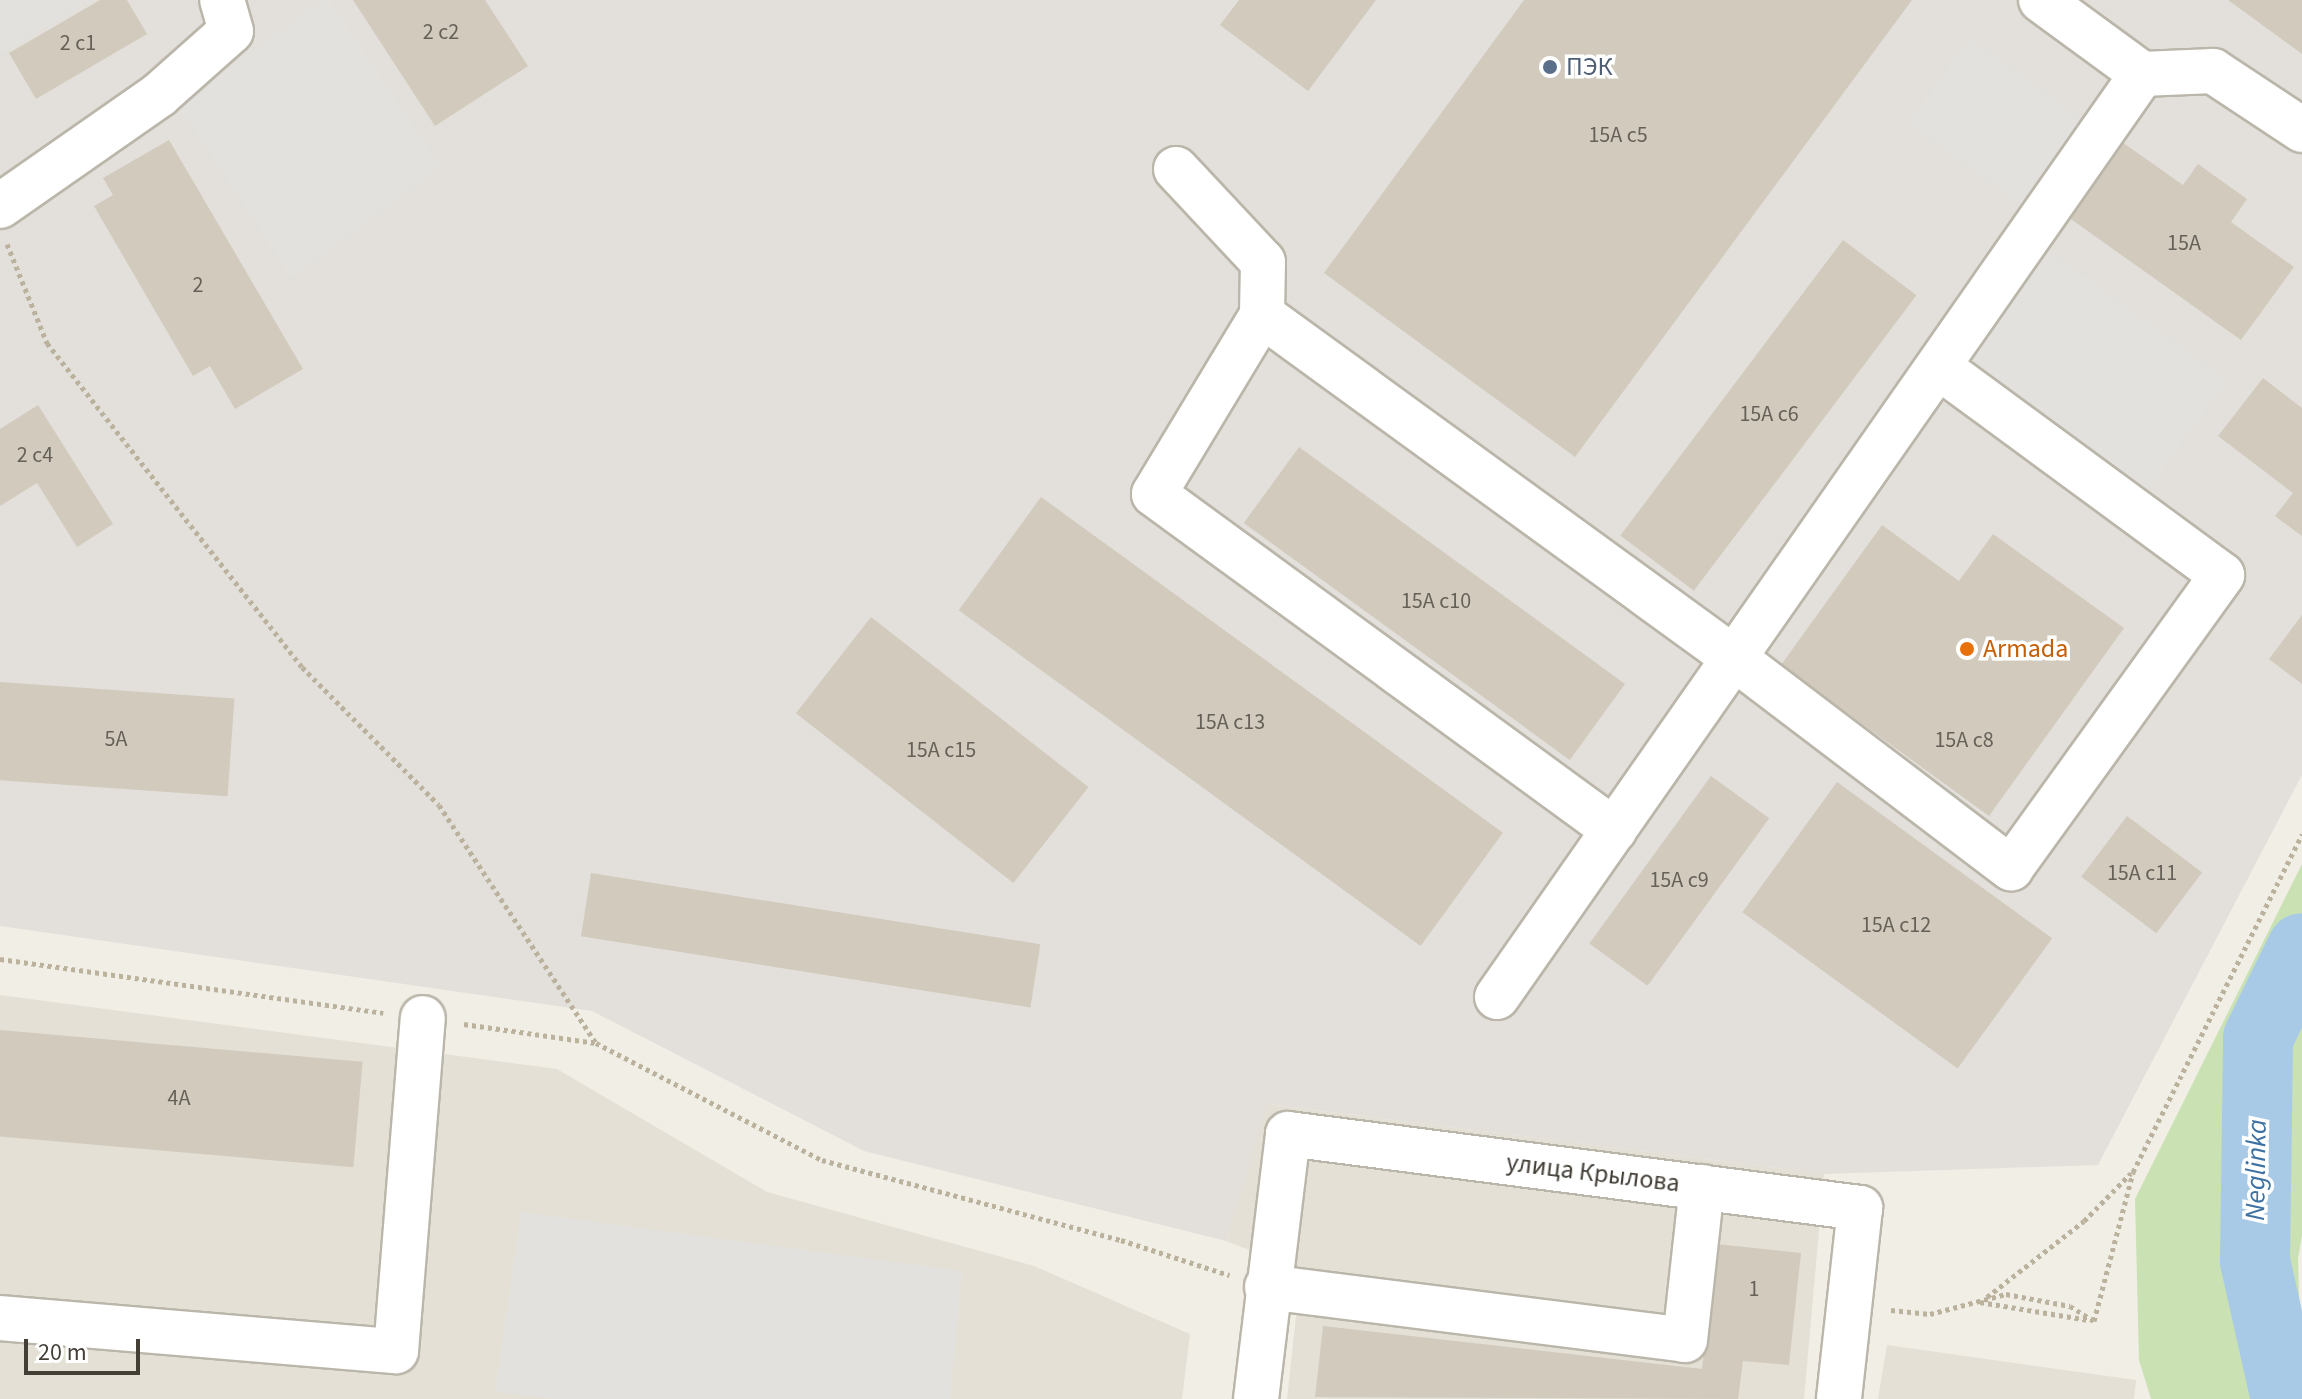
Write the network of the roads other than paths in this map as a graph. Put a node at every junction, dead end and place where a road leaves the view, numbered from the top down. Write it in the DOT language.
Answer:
graph roads {
  1 [pos="222,0"];
  2 [pos="2041,0"];
  3 [pos="2142,74"];
  4 [pos="2302,130"];
  5 [pos="1176,169"];
  6 [pos="3,224"];
  7 [pos="1262,315"];
  8 [pos="1940,368"];
  9 [pos="1734,658"];
  10 [pos="1614,830"];
  11 [pos="1497,997"];
  12 [pos="423,1018"];
  13 [pos="1702,1187"];
  14 [pos="1267,1287"];
  15 [pos="0,1318"];
  16 [pos="1256,1399"];
  17 [pos="1839,1399"];
  1 -- 6 [label="street"];
  2 -- 3 [label="street"];
  3 -- 4 [label="street"];
  3 -- 8 [label="street"];
  5 -- 7 [label="street"];
  7 -- 9 [label="street"];
  7 -- 10 [label="street"];
  8 -- 9 [label="street"];
  8 -- 9 [label="street"];
  9 -- 10 [label="street"];
  10 -- 11 [label="street"];
  12 -- 15 [label="street"];
  13 -- 14 [label="street, улица Крылова"];
  13 -- 14 [label="street"];
  13 -- 17 [label="street, улица Крылова"];
  14 -- 16 [label="street"];
}
